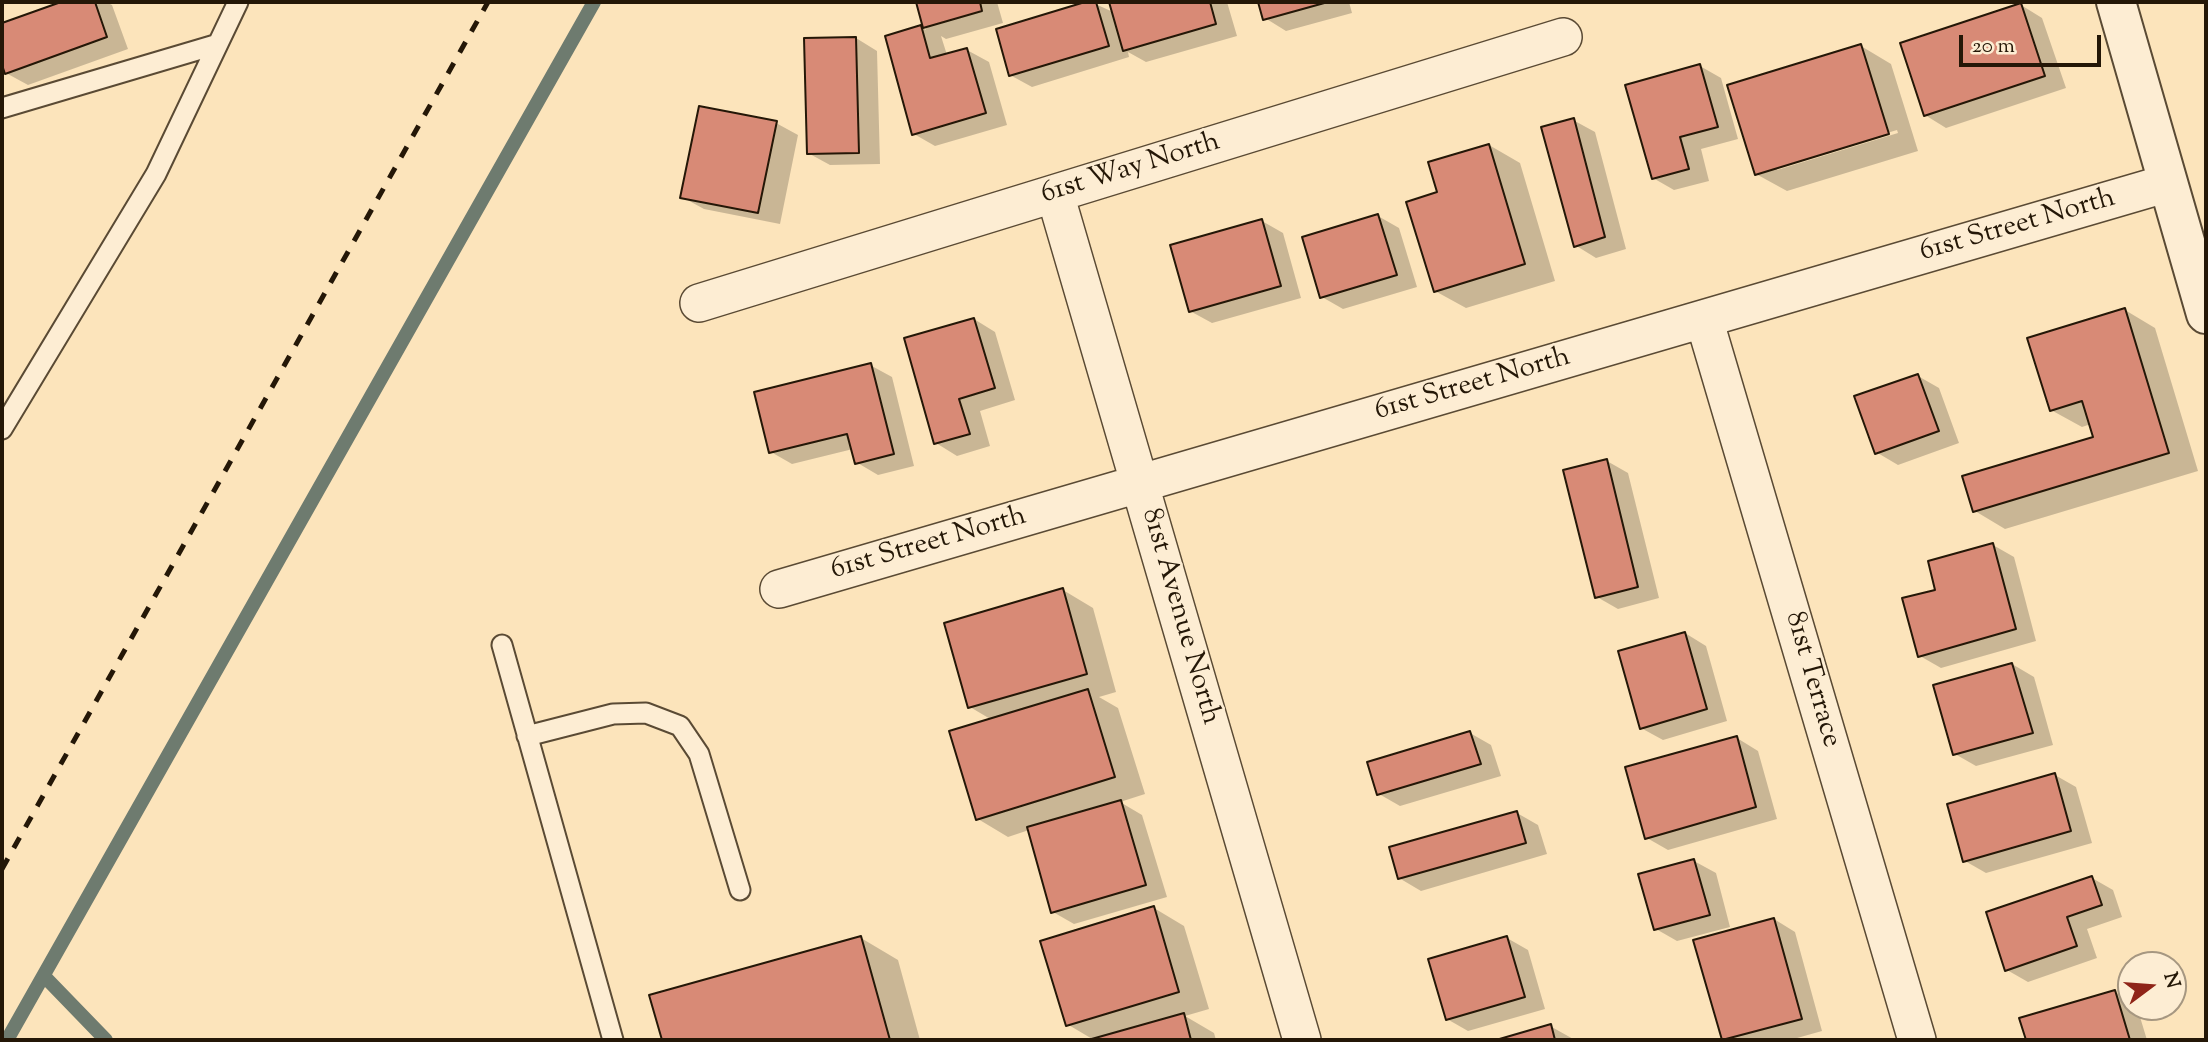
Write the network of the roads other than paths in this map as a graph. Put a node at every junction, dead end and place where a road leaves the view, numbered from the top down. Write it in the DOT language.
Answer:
graph roads {
  1 [pos="238,2"];
  2 [pos="2116,2"];
  3 [pos="1563,37"];
  4 [pos="218,44"];
  5 [pos="2,107"];
  6 [pos="2168,183"];
  7 [pos="1055,194"];
  8 [pos="699,303"];
  9 [pos="2206,314"];
  10 [pos="1704,319"];
  11 [pos="2,429"];
  12 [pos="1140,484"];
  13 [pos="779,589"];
  14 [pos="502,645"];
  15 [pos="527,736"];
  16 [pos="740,890"];
  17 [pos="613,1040"];
  18 [pos="1301,1040"];
  19 [pos="1917,1040"];
  1 -- 4 [label="lane"];
  2 -- 6 [label="street"];
  3 -- 7 [label="street, 61st Way North"];
  4 -- 5 [label="lane"];
  4 -- 11 [label="lane"];
  6 -- 9 [label="street"];
  6 -- 10 [label="street, 61st Street North"];
  7 -- 8 [label="street, 61st Way North"];
  7 -- 12 [label="street, 81st Avenue North"];
  10 -- 12 [label="street, 61st Street North"];
  10 -- 19 [label="street, 81st Terrace"];
  12 -- 13 [label="street, 61st Street North"];
  12 -- 18 [label="street, 81st Avenue North"];
  14 -- 15 [label="lane"];
  15 -- 16 [label="lane"];
  15 -- 17 [label="lane"];
}
